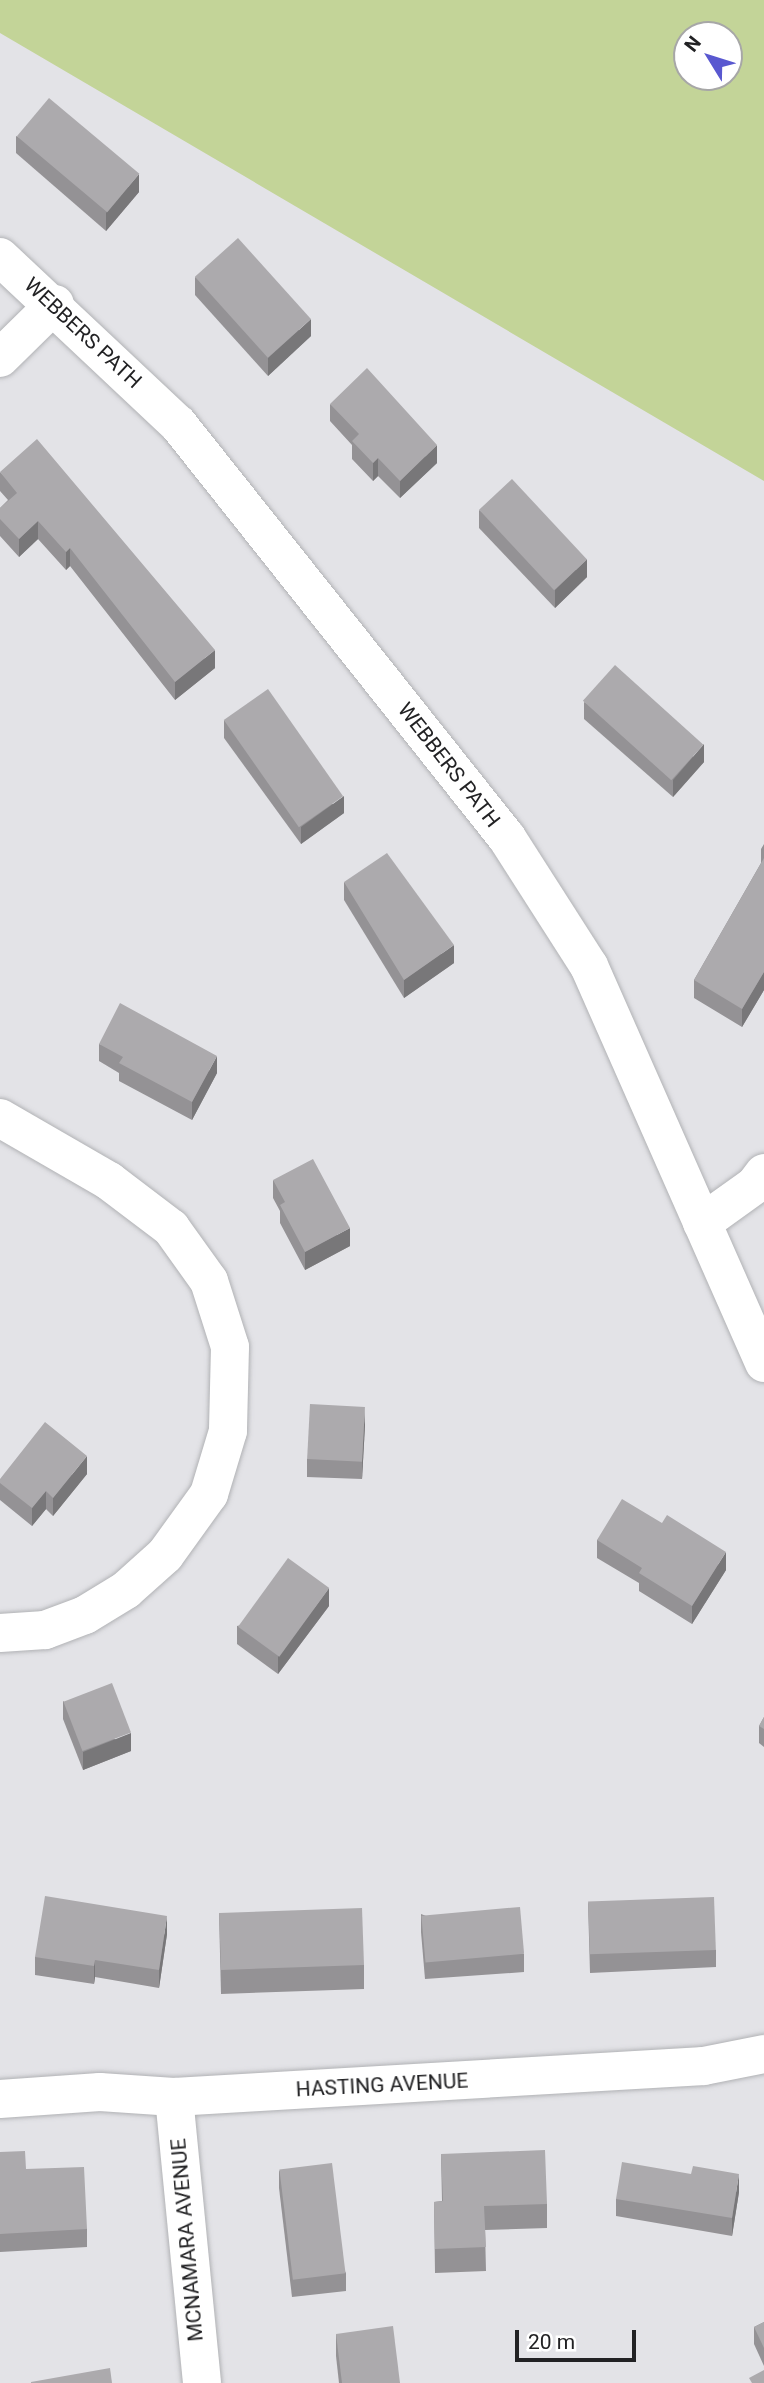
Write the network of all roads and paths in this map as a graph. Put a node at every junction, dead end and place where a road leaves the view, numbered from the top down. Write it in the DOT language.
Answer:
graph roads {
  1 [pos="0,257"];
  2 [pos="55,304"];
  3 [pos="0,358"];
  4 [pos="0,1118"];
  5 [pos="764,1173"];
  6 [pos="702,1223"];
  7 [pos="764,1363"];
  8 [pos="0,1633"];
  9 [pos="764,2053"];
  10 [pos="174,2098"];
  11 [pos="0,2099"];
  12 [pos="202,2383"];
  1 -- 2 [label="street, WEBBERS PATH"];
  2 -- 3 [label="street"];
  2 -- 6 [label="street, WEBBERS PATH"];
  4 -- 8 [label="street"];
  5 -- 6 [label="street"];
  6 -- 7 [label="street, WEBBERS PATH"];
  9 -- 10 [label="street, HASTING AVENUE"];
  10 -- 11 [label="street, HASTING AVENUE"];
  10 -- 12 [label="street, MCNAMARA AVENUE"];
}
